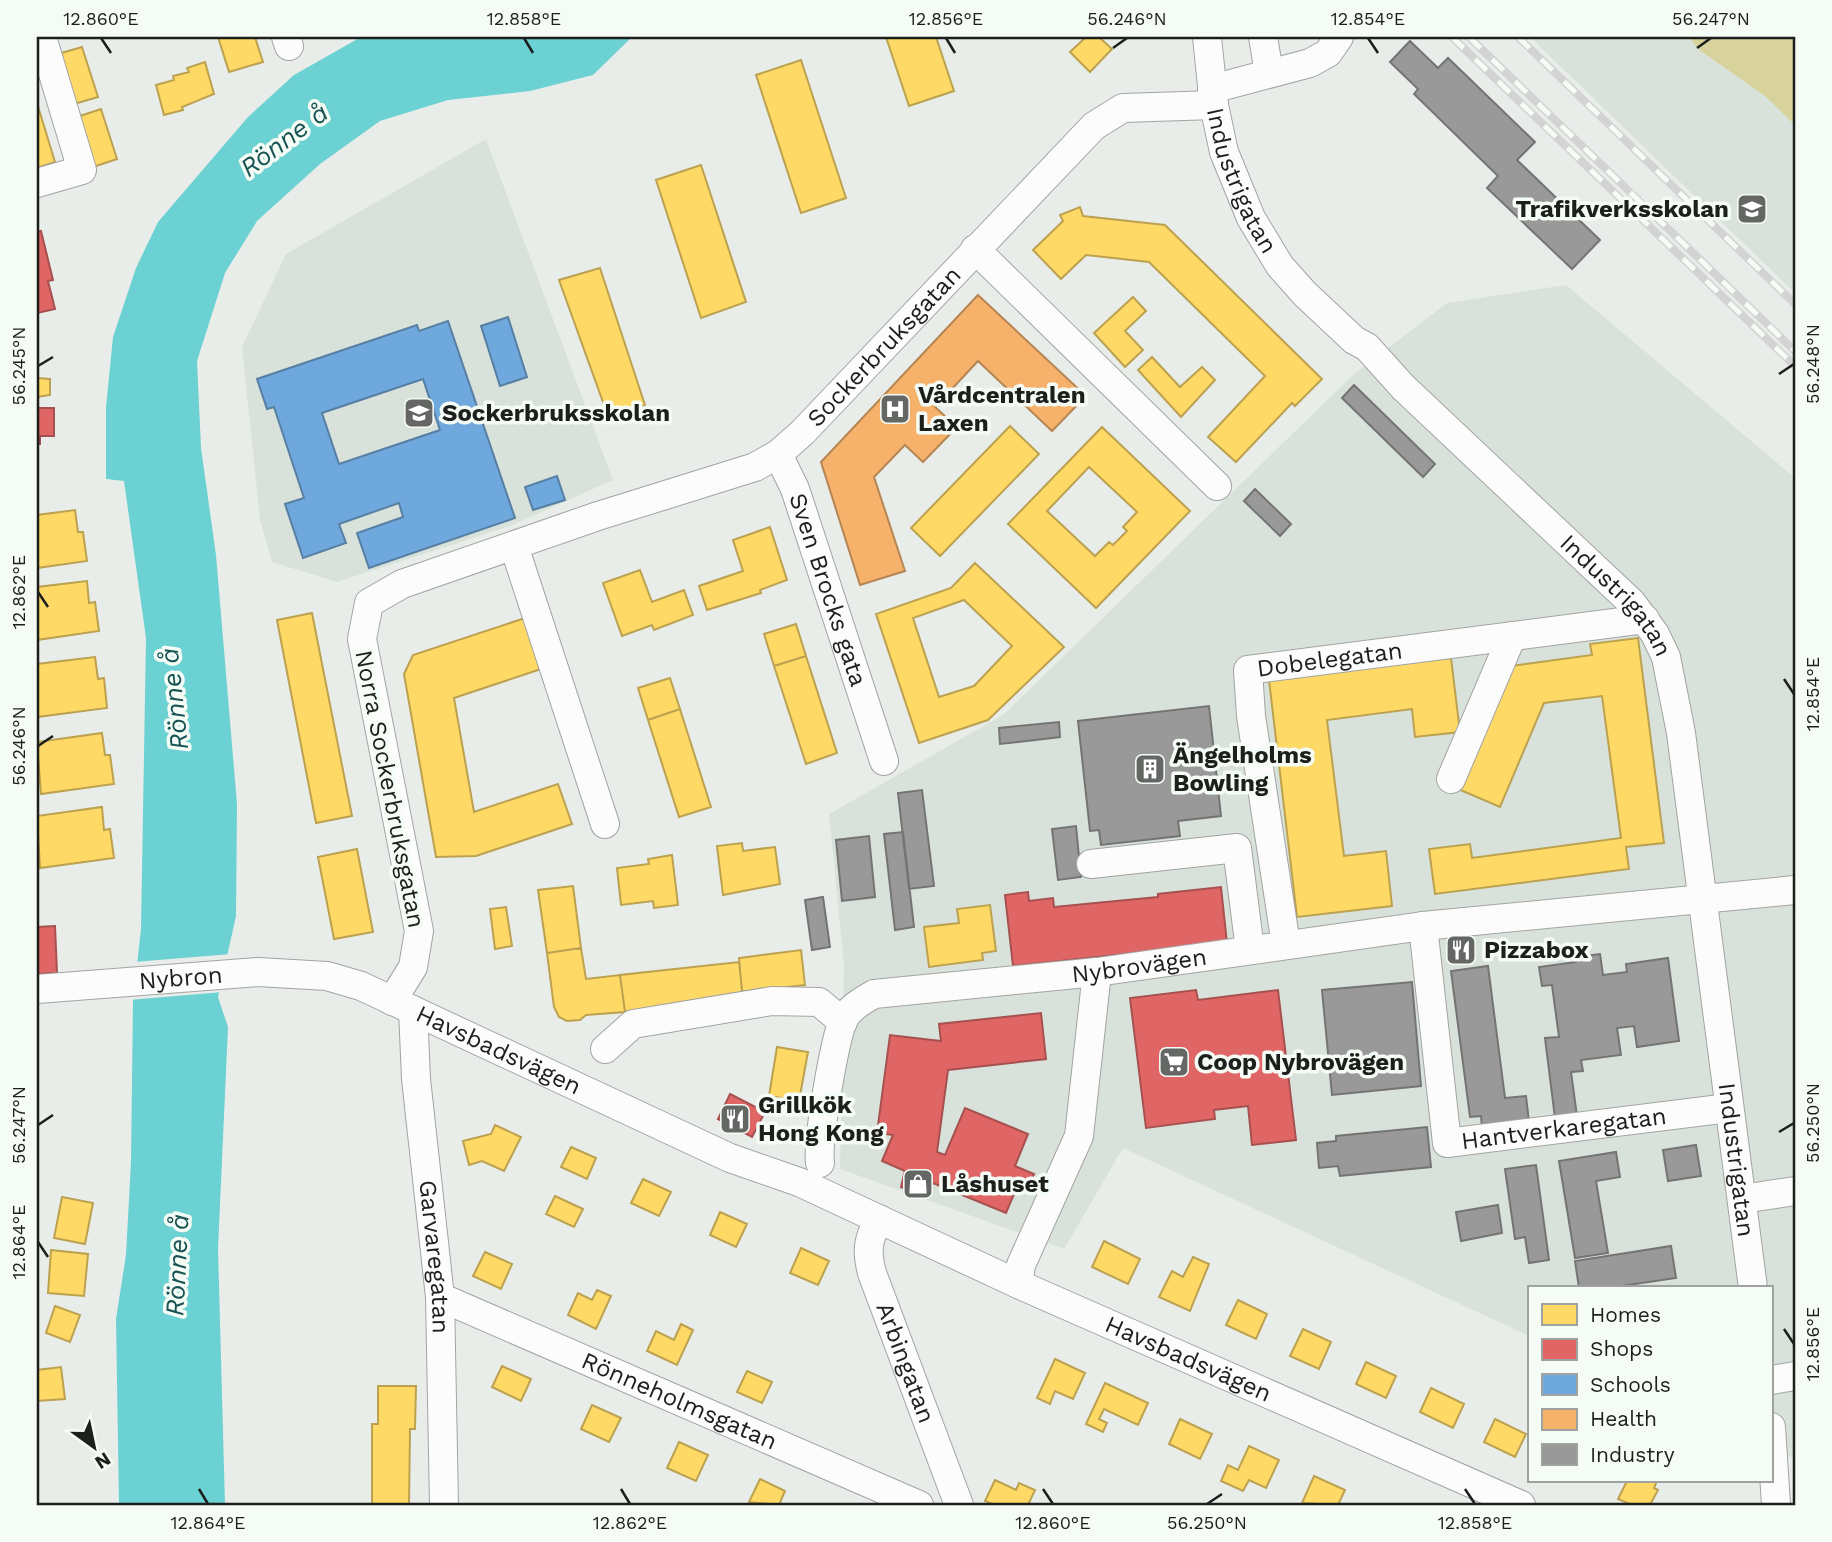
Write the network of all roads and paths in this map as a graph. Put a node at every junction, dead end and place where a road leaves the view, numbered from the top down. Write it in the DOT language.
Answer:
graph roads {
  1 [pos="42,37"];
  2 [pos="1207,37"];
  3 [pos="1263,37"];
  4 [pos="1339,37"];
  5 [pos="1269,73"];
  6 [pos="1213,97"];
  7 [pos="83,174"];
  8 [pos="37,183"];
  9 [pos="37,195"];
  10 [pos="975,249"];
  11 [pos="779,454"];
  12 [pos="1217,486"];
  13 [pos="513,545"];
  14 [pos="1645,619"];
  15 [pos="1512,636"];
  16 [pos="884,761"];
  17 [pos="1451,779"];
  18 [pos="605,824"];
  19 [pos="1091,864"];
  20 [pos="1795,890"];
  21 [pos="1702,897"];
  22 [pos="1423,926"];
  23 [pos="1286,945"];
  24 [pos="1250,950"];
  25 [pos="258,972"];
  26 [pos="1097,972"];
  27 [pos="37,989"];
  28 [pos="403,1006"];
  29 [pos="843,1022"];
  30 [pos="605,1049"];
  31 [pos="1729,1108"];
  32 [pos="810,1170"];
  33 [pos="1795,1191"];
  34 [pos="1742,1199"];
  35 [pos="867,1214"];
  36 [pos="1018,1284"];
  37 [pos="1753,1286"];
  38 [pos="440,1297"];
  39 [pos="1795,1376"];
  40 [pos="1772,1380"];
  41 [pos="1772,1443"];
  42 [pos="444,1505"];
  43 [pos="919,1505"];
  44 [pos="959,1505"];
  45 [pos="1521,1505"];
  46 [pos="1776,1505"];
  1 -- 7 [label="street"];
  2 -- 6 [label="street, Industrigatan"];
  3 -- 5 [label="street"];
  4 -- 5 [label="street, Sockerbruksgatan"];
  5 -- 6 [label="street, Sockerbruksgatan"];
  6 -- 10 [label="street, Sockerbruksgatan"];
  6 -- 14 [label="street, Industrigatan"];
  7 -- 8 [label="street"];
  7 -- 9 [label="street"];
  10 -- 11 [label="street, Sockerbruksgatan"];
  10 -- 12 [label="street"];
  11 -- 13 [label="street, Sockerbruksgatan"];
  11 -- 16 [label="street, Sven Brocks gata"];
  13 -- 18 [label="street"];
  13 -- 28 [label="street, Norra Sockerbruksgatan"];
  14 -- 15 [label="street, Dobelegatan"];
  14 -- 21 [label="street, Industrigatan"];
  15 -- 17 [label="street"];
  15 -- 23 [label="street, Dobelegatan"];
  19 -- 24 [label="street"];
  20 -- 21 [label="street, Nybrovägen"];
  21 -- 22 [label="street, Nybrovägen"];
  21 -- 31 [label="street, Industrigatan"];
  22 -- 23 [label="street, Nybrovägen"];
  22 -- 31 [label="street, Hantverkaregatan"];
  23 -- 24 [label="street, Nybrovägen"];
  24 -- 26 [label="street, Nybrovägen"];
  25 -- 27 [label="street, Nybron"];
  25 -- 28 [label="street, Havsbadsvägen"];
  26 -- 29 [label="street, Nybrovägen"];
  26 -- 36 [label="street"];
  28 -- 32 [label="street, Havsbadsvägen"];
  28 -- 38 [label="street, Garvaregatan"];
  29 -- 30 [label="street"];
  29 -- 32 [label="street"];
  31 -- 34 [label="street, Industrigatan"];
  32 -- 35 [label="street, Havsbadsvägen"];
  33 -- 34 [label="street"];
  34 -- 37 [label="street, Industrigatan"];
  35 -- 36 [label="street, Havsbadsvägen"];
  35 -- 44 [label="street, Arbingatan"];
  36 -- 45 [label="street, Havsbadsvägen"];
  38 -- 42 [label="street, Garvaregatan"];
  38 -- 43 [label="street, Rönneholmsgatan"];
  39 -- 40 [label="street"];
  41 -- 46 [label="street"];
}
